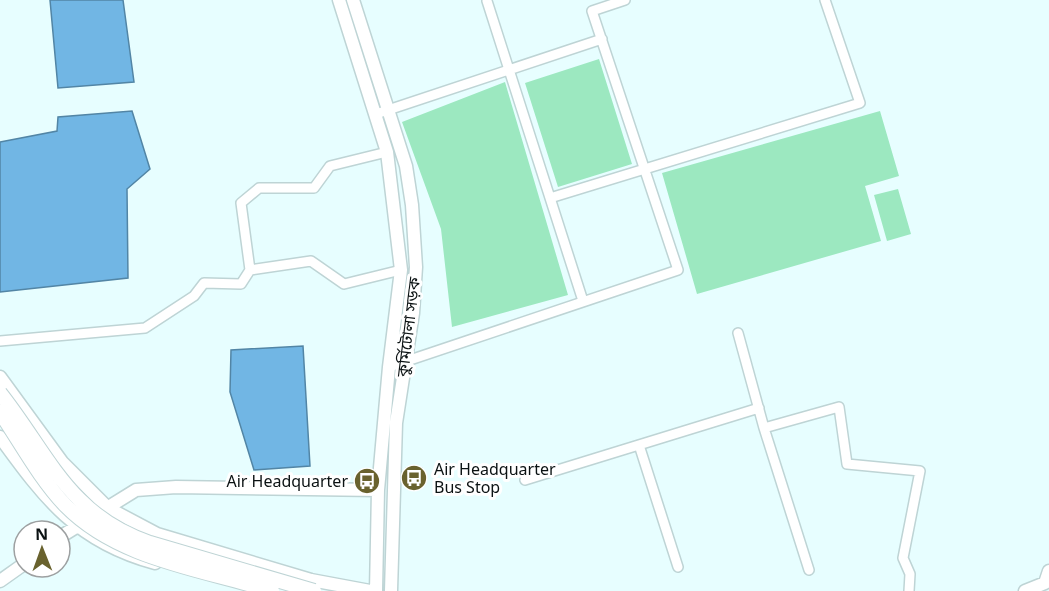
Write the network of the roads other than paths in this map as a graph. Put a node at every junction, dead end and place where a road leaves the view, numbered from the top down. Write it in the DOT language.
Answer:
graph roads {
  1 [pos="339,0"];
  2 [pos="353,0"];
  3 [pos="625,0"];
  4 [pos="825,0"];
  5 [pos="487,1"];
  6 [pos="602,39"];
  7 [pos="509,70"];
  8 [pos="382,112"];
  9 [pos="387,152"];
  10 [pos="643,168"];
  11 [pos="550,198"];
  12 [pos="250,270"];
  13 [pos="401,270"];
  14 [pos="583,301"];
  15 [pos="738,333"];
  16 [pos="0,340"];
  17 [pos="403,362"];
  18 [pos="389,367"];
  19 [pos="0,377"];
  20 [pos="0,393"];
  21 [pos="759,408"];
  22 [pos="0,412"];
  23 [pos="765,428"];
  24 [pos="0,437"];
  25 [pos="639,445"];
  26 [pos="525,480"];
  27 [pos="378,490"];
  28 [pos="108,508"];
  29 [pos="75,526"];
  30 [pos="72,528"];
  31 [pos="678,567"];
  32 [pos="809,570"];
  33 [pos="1045,582"];
  34 [pos="252,591"];
  35 [pos="272,591"];
  36 [pos="314,591"];
  37 [pos="370,591"];
  38 [pos="376,591"];
  39 [pos="391,591"];
  40 [pos="909,591"];
  41 [pos="1025,591"];
  1 -- 8 [label="main road, কুর্মিটোলা সড়ক"];
  2 -- 8 [label="main road, কুর্মিটোলা সড়ক"];
  3 -- 6 [label="street"];
  4 -- 10 [label="street"];
  5 -- 7 [label="street"];
  6 -- 7 [label="street"];
  6 -- 10 [label="street"];
  7 -- 8 [label="street"];
  7 -- 11 [label="street"];
  8 -- 9 [label="main road, কুর্মিটোলা সড়ক"];
  8 -- 17 [label="main road, কুর্মিটোলা সড়ক"];
  9 -- 12 [label="street"];
  9 -- 13 [label="main road, কুর্মিটোলা সড়ক"];
  10 -- 11 [label="street"];
  10 -- 14 [label="street"];
  11 -- 14 [label="street"];
  12 -- 13 [label="street"];
  12 -- 16 [label="street"];
  13 -- 18 [label="main road, কুর্মিটোলা সড়ক"];
  14 -- 17 [label="street"];
  15 -- 21 [label="street"];
  17 -- 18 [label="street"];
  17 -- 39 [label="main road, কুর্মিটোলা সড়ক"];
  18 -- 27 [label="main road, কুর্মিটোলা সড়ক"];
  19 -- 28 [label="main road"];
  20 -- 36 [label="main road, bridge"];
  21 -- 23 [label="street"];
  21 -- 25 [label="street"];
  22 -- 35 [label="main road, bridge"];
  23 -- 32 [label="street"];
  23 -- 40 [label="street"];
  24 -- 29 [label="main road"];
  25 -- 26 [label="street"];
  25 -- 31 [label="street"];
  27 -- 28 [label="main road"];
  27 -- 38 [label="main road, কুর্মিটোলা সড়ক"];
  28 -- 29 [label="main road"];
  28 -- 37 [label="main road"];
  29 -- 30 [label="main road"];
  29 -- 34 [label="main road"];
  33 -- 41 [label="main road"];
}
